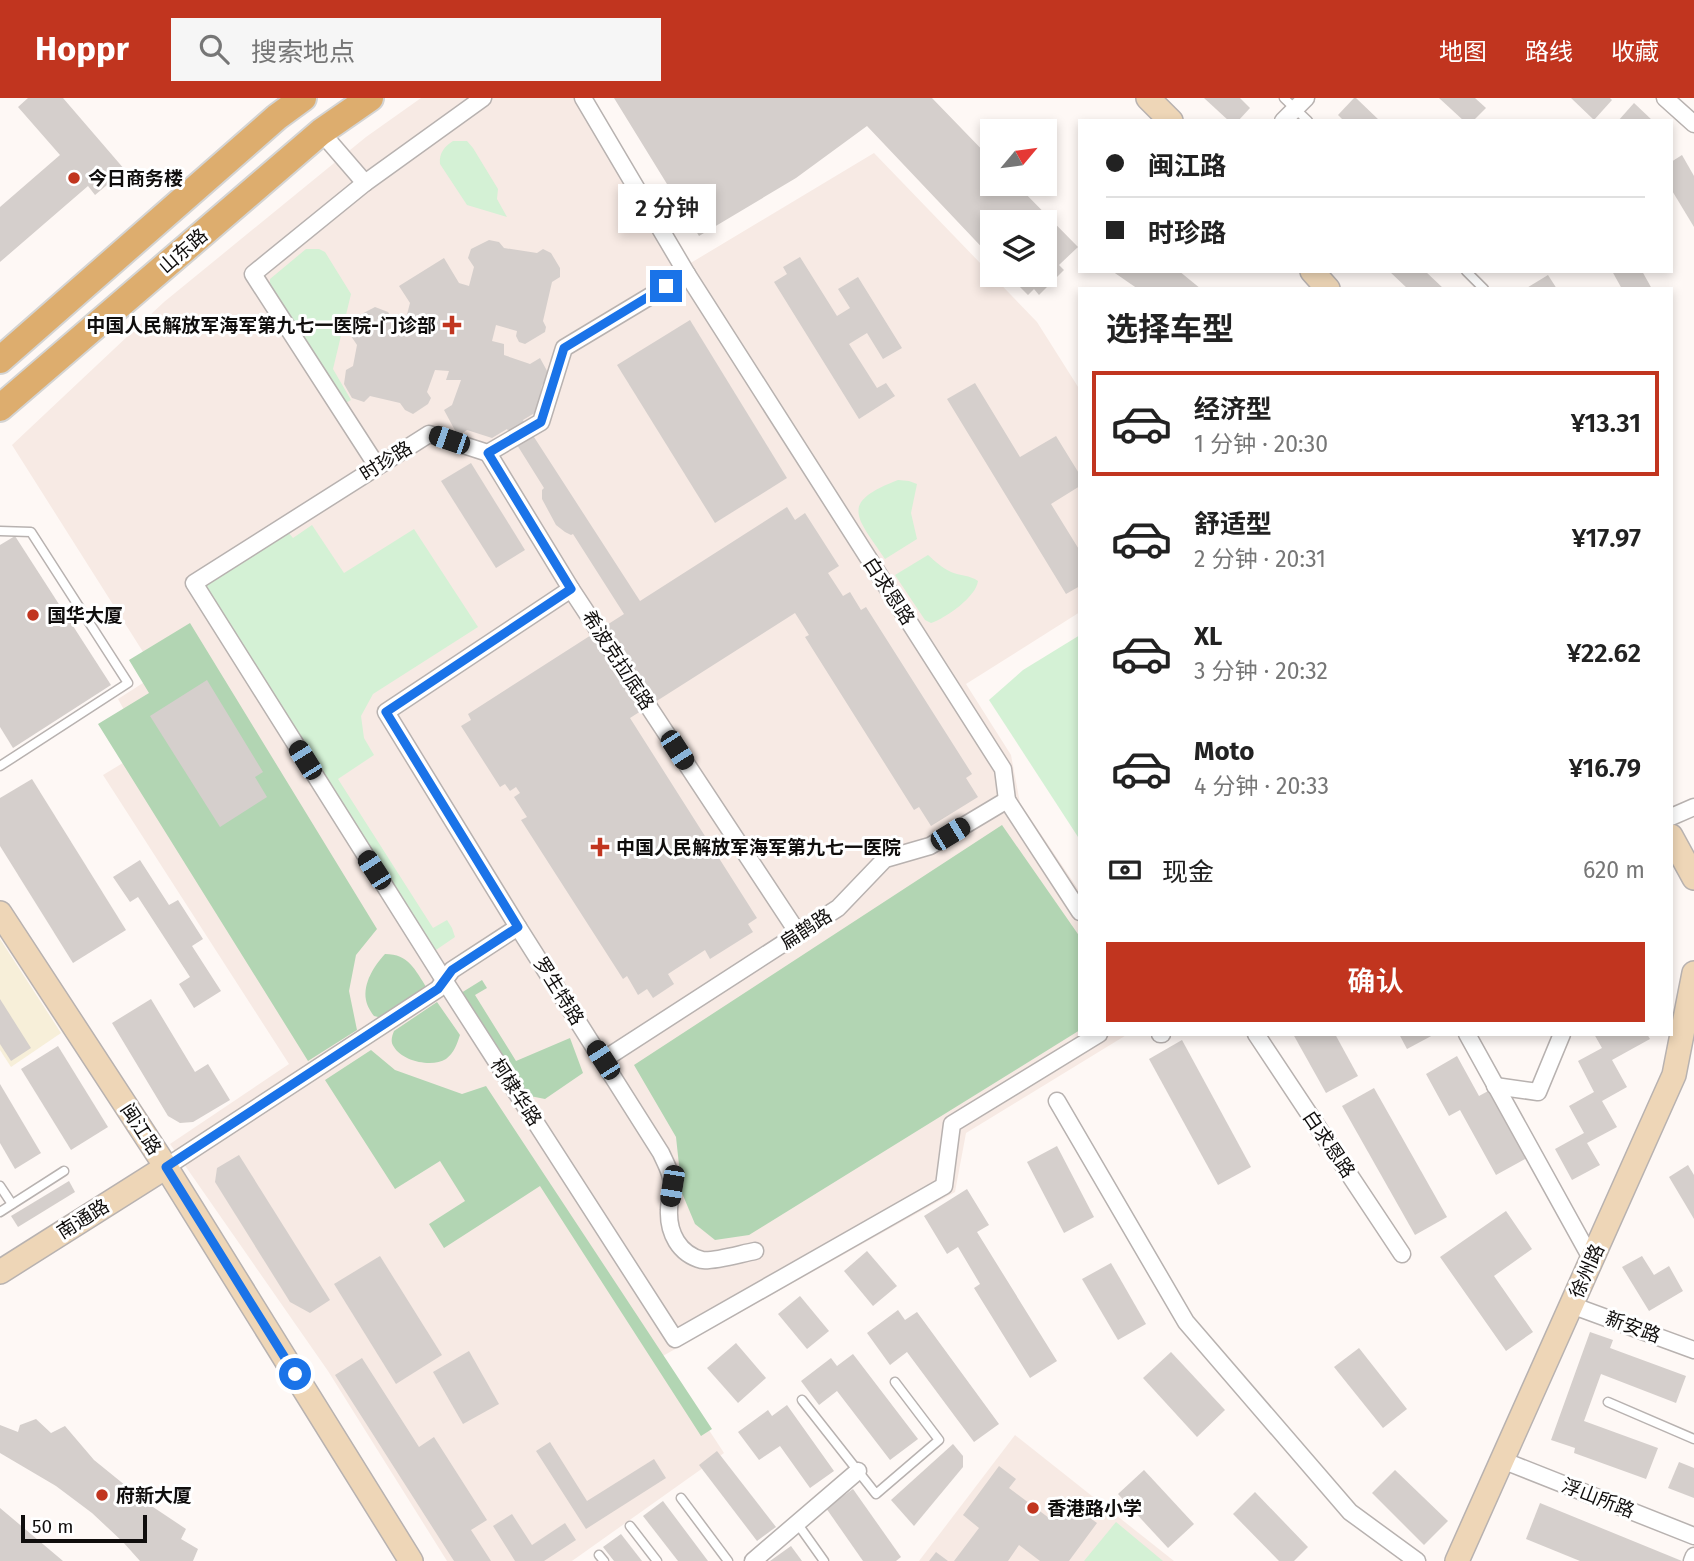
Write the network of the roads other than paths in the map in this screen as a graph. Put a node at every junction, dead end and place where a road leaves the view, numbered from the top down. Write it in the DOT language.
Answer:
graph roads {
  1 [pos="303,98"];
  2 [pos="370,98"];
  3 [pos="482,98"];
  4 [pos="583,98"];
  5 [pos="1148,98"];
  6 [pos="1665,98"];
  7 [pos="1295,102"];
  8 [pos="1169,119"];
  9 [pos="1284,119"];
  10 [pos="1307,119"];
  11 [pos="1694,124"];
  12 [pos="321,132"];
  13 [pos="365,183"];
  14 [pos="1314,273"];
  15 [pos="1468,273"];
  16 [pos="687,274"];
  17 [pos="1326,287"];
  18 [pos="1482,287"];
  19 [pos="0,360"];
  20 [pos="0,408"];
  21 [pos="488,453"];
  22 [pos="377,466"];
  23 [pos="0,531"];
  24 [pos="194,583"];
  25 [pos="571,589"];
  26 [pos="0,766"];
  27 [pos="1007,800"];
  28 [pos="1694,807"];
  29 [pos="1673,816"];
  30 [pos="1673,840"];
  31 [pos="1694,878"];
  32 [pos="1078,909"];
  33 [pos="0,914"];
  34 [pos="518,927"];
  35 [pos="798,933"];
  36 [pos="1694,973"];
  37 [pos="444,980"];
  38 [pos="1096,1036"];
  39 [pos="1257,1036"];
  40 [pos="1468,1036"];
  41 [pos="1561,1036"];
  42 [pos="603,1060"];
  43 [pos="1495,1086"];
  44 [pos="1057,1101"];
  45 [pos="166,1167"];
  46 [pos="64,1171"];
  47 [pos="0,1186"];
  48 [pos="12,1205"];
  49 [pos="0,1212"];
  50 [pos="755,1251"];
  51 [pos="1402,1254"];
  52 [pos="1592,1260"];
  53 [pos="0,1272"];
  54 [pos="1572,1305"];
  55 [pos="1694,1350"];
  56 [pos="895,1382"];
  57 [pos="802,1400"];
  58 [pos="1608,1402"];
  59 [pos="1694,1439"];
  60 [pos="1502,1460"];
  61 [pos="858,1471"];
  62 [pos="681,1498"];
  63 [pos="797,1523"];
  64 [pos="630,1526"];
  65 [pos="1694,1536"];
  66 [pos="1694,1556"];
  67 [pos="410,1560"];
  68 [pos="657,1561"];
  69 [pos="728,1561"];
  70 [pos="754,1561"];
  71 [pos="824,1561"];
  72 [pos="1417,1561"];
  73 [pos="1457,1561"];
  74 [pos="1692,1561"];
  1 -- 19 [label="main road, 山东路"];
  2 -- 12 [label="main road, 山东路"];
  3 -- 13 [label="street"];
  4 -- 16 [label="street, 白求恩路"];
  5 -- 8 [label="street"];
  6 -- 11 [label="street"];
  7 -- 9 [label="street"];
  7 -- 10 [label="lane"];
  12 -- 13 [label="street"];
  12 -- 20 [label="main road, 山东路"];
  13 -- 22 [label="street"];
  14 -- 17 [label="street"];
  15 -- 18 [label="lane"];
  16 -- 21 [label="street"];
  16 -- 27 [label="street, 白求恩路"];
  21 -- 22 [label="street, 时珍路"];
  21 -- 25 [label="street, 希波克拉底路"];
  22 -- 24 [label="street, 时珍路"];
  23 -- 26 [label="lane"];
  24 -- 37 [label="street, 柯棣华路"];
  25 -- 34 [label="street, 罗生特路"];
  25 -- 35 [label="street, 希波克拉底路"];
  27 -- 32 [label="street, 白求恩路"];
  27 -- 35 [label="street, 扁鹊路"];
  28 -- 29 [label="street"];
  30 -- 31 [label="street"];
  33 -- 45 [label="street, 闽江路"];
  34 -- 37 [label="street"];
  34 -- 42 [label="street, 罗生特路"];
  35 -- 42 [label="street, 扁鹊路"];
  36 -- 52 [label="street, 徐州路"];
  37 -- 38 [label="street, 柯棣华路"];
  37 -- 45 [label="street"];
  39 -- 51 [label="street, 白求恩路"];
  40 -- 43 [label="street"];
  41 -- 43 [label="street"];
  42 -- 50 [label="street, 罗生特路"];
  43 -- 52 [label="street"];
  44 -- 72 [label="street"];
  45 -- 53 [label="street, 南通路"];
  45 -- 67 [label="street, 闽江路"];
  46 -- 48 [label="lane"];
  47 -- 48 [label="lane"];
  48 -- 49 [label="lane"];
  52 -- 54 [label="street, 徐州路"];
  54 -- 55 [label="street, 新安路"];
  54 -- 60 [label="street, 徐州路"];
  56 -- 61 [label="lane"];
  57 -- 61 [label="lane"];
  58 -- 59 [label="lane"];
  60 -- 65 [label="street, 浮山所路"];
  60 -- 73 [label="street, 徐州路"];
  61 -- 63 [label="street"];
  62 -- 69 [label="lane"];
  63 -- 70 [label="street"];
  63 -- 71 [label="lane"];
  64 -- 68 [label="lane"];
  66 -- 74 [label="street"];
}
